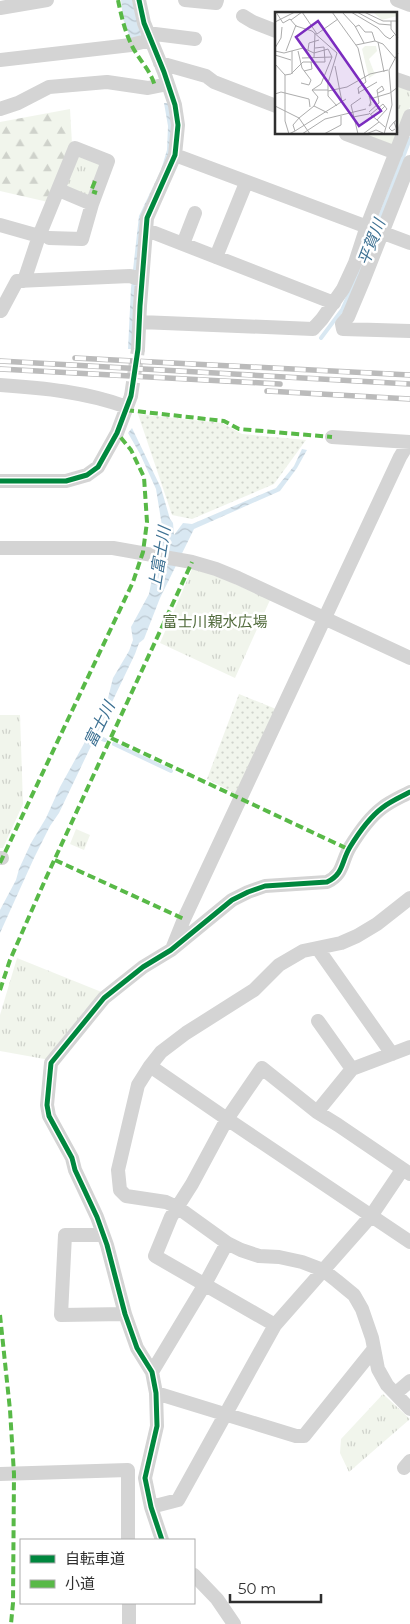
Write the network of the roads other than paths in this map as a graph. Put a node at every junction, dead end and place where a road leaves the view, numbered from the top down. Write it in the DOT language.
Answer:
graph roads {
  1 [pos="46,0"];
  2 [pos="138,0"];
  3 [pos="185,0"];
  4 [pos="217,0"];
  5 [pos="397,0"];
  6 [pos="27,2"];
  7 [pos="410,5"];
  8 [pos="0,8"];
  9 [pos="243,16"];
  10 [pos="275,31"];
  11 [pos="149,37"];
  12 [pos="195,39"];
  13 [pos="0,60"];
  14 [pos="160,63"];
  15 [pos="398,80"];
  16 [pos="410,84"];
  17 [pos="161,86"];
  18 [pos="275,106"];
  19 [pos="0,109"];
  20 [pos="410,116"];
  21 [pos="349,135"];
  22 [pos="396,153"];
  23 [pos="175,155"];
  24 [pos="410,162"];
  25 [pos="246,183"];
  26 [pos="59,190"];
  27 [pos="92,204"];
  28 [pos="195,213"];
  29 [pos="0,225"];
  30 [pos="367,226"];
  31 [pos="147,230"];
  32 [pos="382,232"];
  33 [pos="44,237"];
  34 [pos="410,243"];
  35 [pos="183,244"];
  36 [pos="216,257"];
  37 [pos="24,281"];
  38 [pos="136,285"];
  39 [pos="334,302"];
  40 [pos="2,311"];
  41 [pos="136,317"];
  42 [pos="410,331"];
  43 [pos="138,349"];
  44 [pos="0,386"];
  45 [pos="332,437"];
  46 [pos="409,442"];
  47 [pos="0,481"];
  48 [pos="0,548"];
  49 [pos="325,619"];
  50 [pos="410,658"];
  51 [pos="410,792"];
  52 [pos="409,900"];
  53 [pos="318,948"];
  54 [pos="171,950"];
  55 [pos="318,1021"];
  56 [pos="410,1047"];
  57 [pos="392,1054"];
  58 [pos="150,1066"];
  59 [pos="352,1069"];
  60 [pos="317,1112"];
  61 [pos="227,1119"];
  62 [pos="406,1172"];
  63 [pos="177,1207"];
  64 [pos="371,1216"];
  65 [pos="103,1235"];
  66 [pos="410,1242"];
  67 [pos="227,1243"];
  68 [pos="323,1270"];
  69 [pos="205,1284"];
  70 [pos="125,1314"];
  71 [pos="276,1325"];
  72 [pos="374,1349"];
  73 [pos="152,1372"];
  74 [pos="410,1381"];
  75 [pos="156,1393"];
  76 [pos="396,1394"];
  77 [pos="410,1409"];
  78 [pos="226,1414"];
  79 [pos="128,1470"];
  80 [pos="146,1470"];
  81 [pos="7,1474"];
  82 [pos="150,1507"];
  83 [pos="128,1539"];
  84 [pos="162,1539"];
  85 [pos="195,1576"];
  86 [pos="129,1604"];
  87 [pos="129,1624"];
  88 [pos="234,1624"];
  1 -- 6 [label="street"];
  2 -- 11 [label="street"];
  3 -- 4 [label="street"];
  5 -- 7 [label="street"];
  6 -- 8 [label="street"];
  9 -- 10 [label="street"];
  11 -- 12 [label="street"];
  11 -- 13 [label="street"];
  11 -- 14 [label="street"];
  14 -- 17 [label="street"];
  14 -- 18 [label="street"];
  15 -- 16 [label="street"];
  17 -- 19 [label="street"];
  17 -- 23 [label="street"];
  20 -- 22 [label="street"];
  21 -- 22 [label="street"];
  22 -- 30 [label="street"];
  23 -- 25 [label="street"];
  23 -- 31 [label="street"];
  24 -- 32 [label="street"];
  25 -- 30 [label="street"];
  25 -- 36 [label="street"];
  26 -- 27 [label="street"];
  26 -- 27 [label="street"];
  26 -- 33 [label="street"];
  27 -- 33 [label="street"];
  28 -- 35 [label="street"];
  29 -- 33 [label="street"];
  30 -- 32 [label="street"];
  30 -- 39 [label="street"];
  31 -- 35 [label="street"];
  31 -- 38 [label="street"];
  32 -- 34 [label="street"];
  32 -- 42 [label="street"];
  33 -- 37 [label="street"];
  35 -- 36 [label="street"];
  36 -- 39 [label="street"];
  37 -- 38 [label="street"];
  37 -- 40 [label="street"];
  38 -- 41 [label="street"];
  39 -- 41 [label="street"];
  41 -- 43 [label="street"];
  44 -- 47 [label="street"];
  45 -- 46 [label="street"];
  46 -- 49 [label="street"];
  48 -- 49 [label="street"];
  49 -- 50 [label="street"];
  49 -- 54 [label="street"];
  51 -- 54 [label="street"];
  52 -- 53 [label="street"];
  53 -- 57 [label="street"];
  53 -- 58 [label="street"];
  54 -- 65 [label="street"];
  55 -- 59 [label="street"];
  56 -- 57 [label="street"];
  57 -- 59 [label="street"];
  58 -- 61 [label="street"];
  58 -- 63 [label="street"];
  59 -- 60 [label="street"];
  60 -- 61 [label="street"];
  60 -- 62 [label="street"];
  61 -- 63 [label="street"];
  61 -- 64 [label="street"];
  62 -- 64 [label="street"];
  63 -- 67 [label="street"];
  63 -- 69 [label="street"];
  64 -- 66 [label="street"];
  64 -- 68 [label="street"];
  65 -- 70 [label="street"];
  65 -- 70 [label="street"];
  67 -- 68 [label="street"];
  67 -- 69 [label="street"];
  68 -- 71 [label="street"];
  68 -- 72 [label="street"];
  69 -- 71 [label="street"];
  69 -- 73 [label="street"];
  70 -- 73 [label="street"];
  71 -- 78 [label="street"];
  72 -- 76 [label="street"];
  72 -- 78 [label="street"];
  73 -- 75 [label="street"];
  74 -- 76 [label="street"];
  75 -- 78 [label="street"];
  75 -- 80 [label="street"];
  76 -- 77 [label="street"];
  78 -- 82 [label="street"];
  79 -- 80 [label="street"];
  79 -- 81 [label="street"];
  79 -- 83 [label="street"];
  80 -- 82 [label="street"];
  82 -- 84 [label="street"];
  85 -- 88 [label="street"];
  86 -- 87 [label="street"];
}
